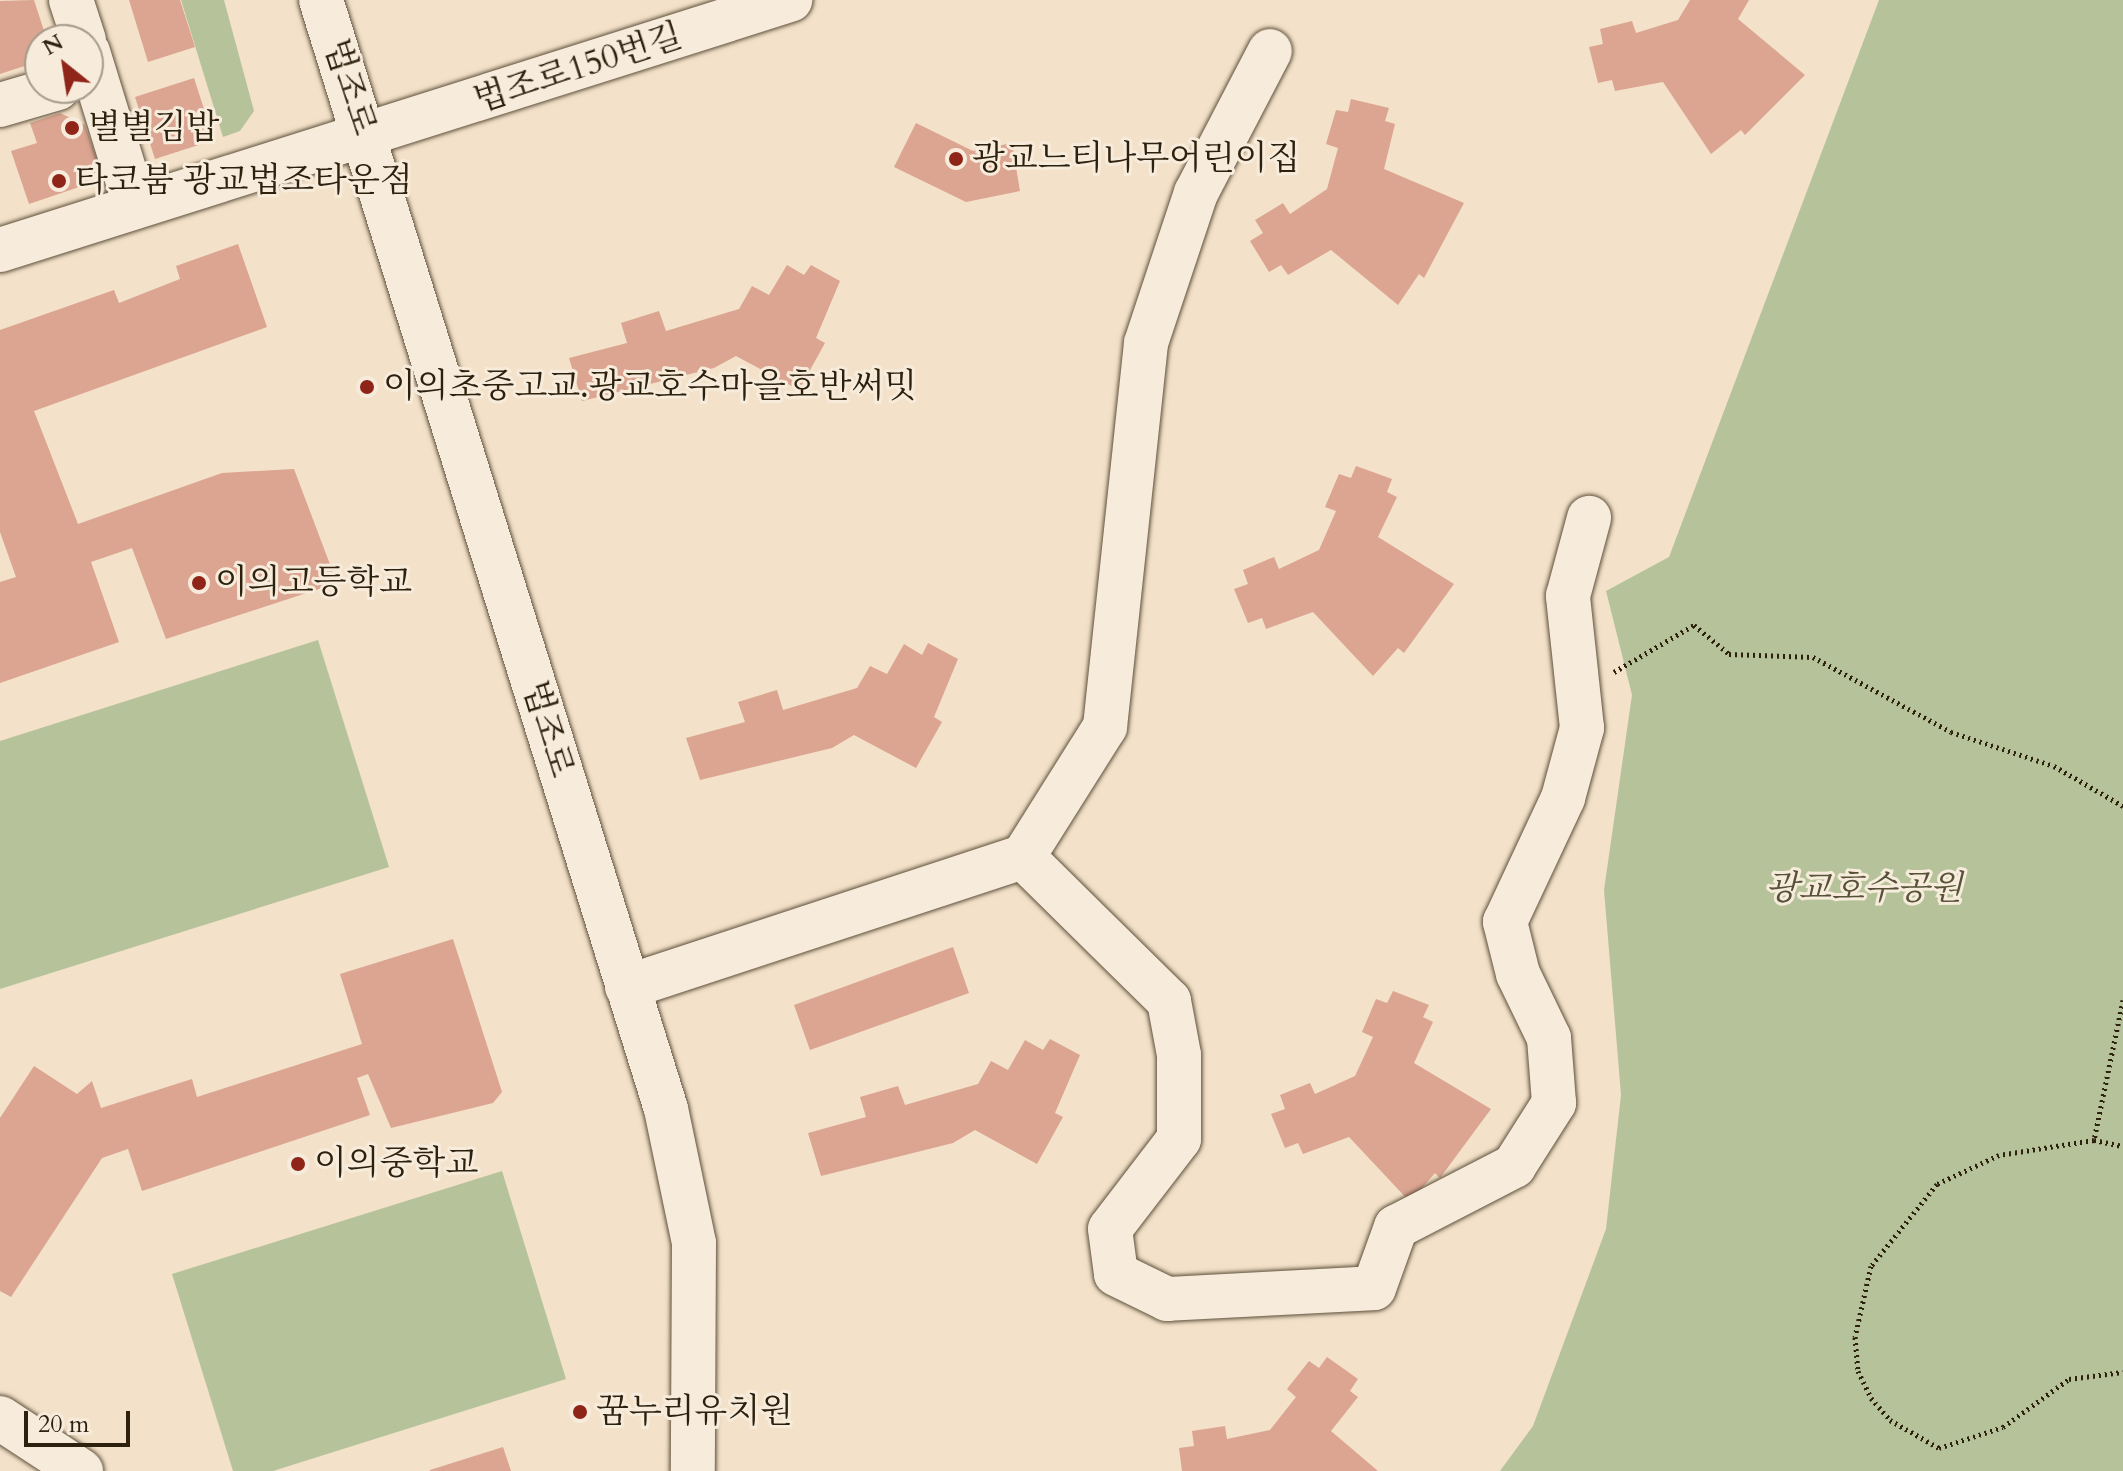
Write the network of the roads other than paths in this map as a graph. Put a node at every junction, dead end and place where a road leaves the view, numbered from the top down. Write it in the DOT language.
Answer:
graph roads {
  1 [pos="71,0"];
  2 [pos="321,0"];
  3 [pos="790,0"];
  4 [pos="75,24"];
  5 [pos="1270,51"];
  6 [pos="24,94"];
  7 [pos="97,104"];
  8 [pos="0,105"];
  9 [pos="366,136"];
  10 [pos="135,205"];
  11 [pos="0,250"];
  12 [pos="1589,518"];
  13 [pos="1023,857"];
  14 [pos="627,987"];
  15 [pos="0,1418"];
  16 [pos="81,1471"];
  17 [pos="693,1471"];
  1 -- 4 [label="street"];
  2 -- 9 [label="street, 법조로"];
  3 -- 9 [label="street, 법조로150번길"];
  5 -- 13 [label="street"];
  6 -- 8 [label="street"];
  7 -- 10 [label="street"];
  9 -- 10 [label="street, 법조로150번길"];
  9 -- 14 [label="street, 법조로"];
  10 -- 11 [label="street, 법조로150번길"];
  12 -- 13 [label="street"];
  13 -- 14 [label="street"];
  14 -- 17 [label="street, 법조로"];
  15 -- 16 [label="street"];
}
